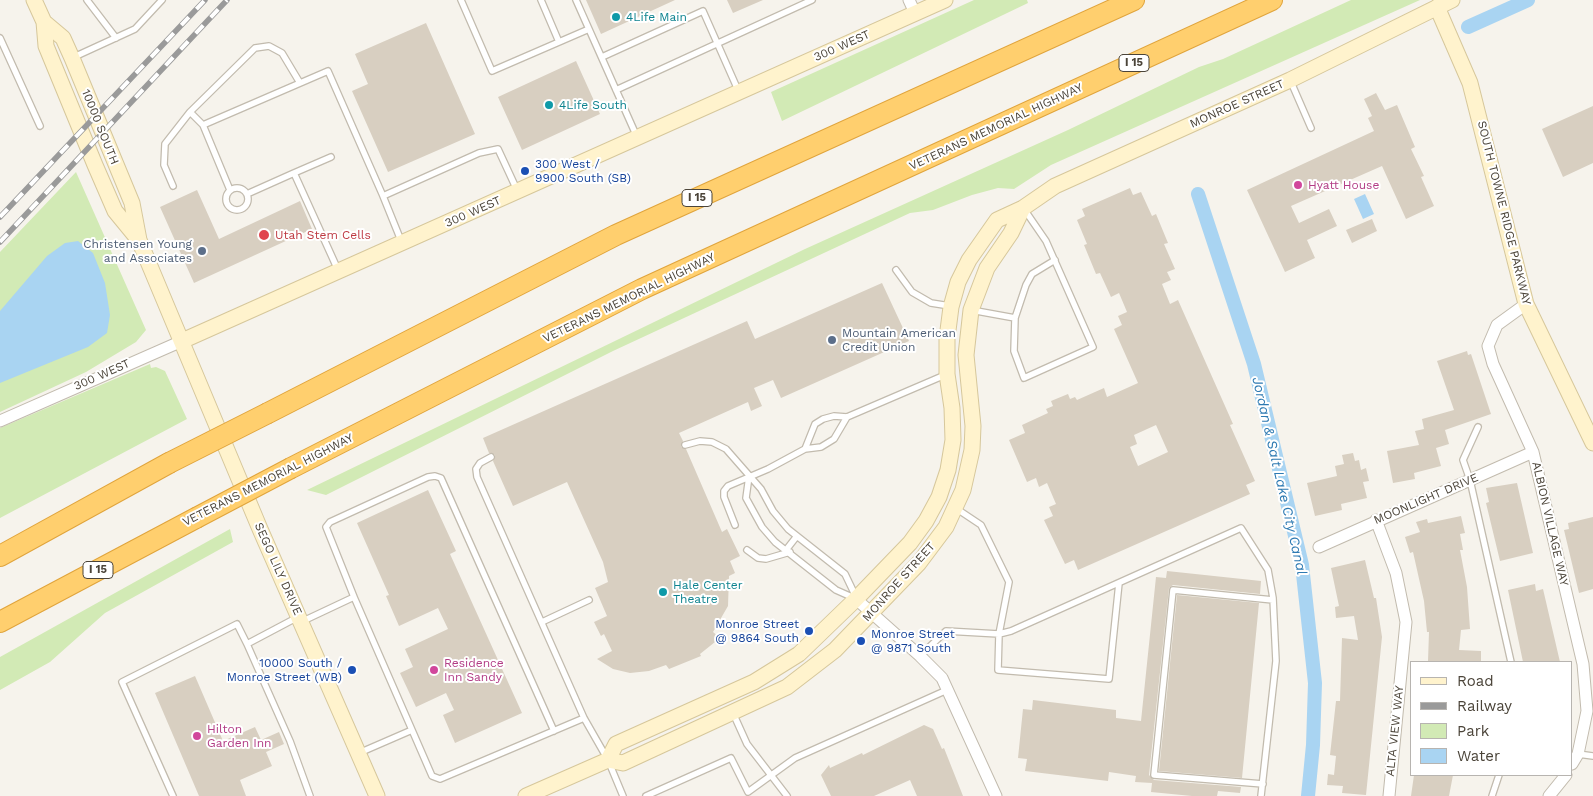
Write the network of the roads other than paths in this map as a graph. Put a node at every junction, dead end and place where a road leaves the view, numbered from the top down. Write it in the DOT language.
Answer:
graph roads {
  1 [pos="34,0"];
  2 [pos="87,0"];
  3 [pos="162,0"];
  4 [pos="461,0"];
  5 [pos="540,0"];
  6 [pos="576,0"];
  7 [pos="812,0"];
  8 [pos="945,0"];
  9 [pos="1134,0"];
  10 [pos="1272,0"];
  11 [pos="1452,0"];
  12 [pos="912,7"];
  13 [pos="1437,7"];
  14 [pos="44,22"];
  15 [pos="589,29"];
  16 [pos="0,38"];
  17 [pos="116,38"];
  18 [pos="559,42"];
  19 [pos="718,42"];
  20 [pos="602,57"];
  21 [pos="72,58"];
  22 [pos="1290,80"];
  23 [pos="300,83"];
  24 [pos="616,90"];
  25 [pos="739,92"];
  26 [pos="190,112"];
  27 [pos="40,126"];
  28 [pos="203,126"];
  29 [pos="1311,128"];
  30 [pos="638,138"];
  31 [pos="331,157"];
  32 [pos="294,173"];
  33 [pos="173,186"];
  34 [pos="230,190"];
  35 [pos="518,192"];
  36 [pos="247,194"];
  37 [pos="383,196"];
  38 [pos="1023,208"];
  39 [pos="139,240"];
  40 [pos="402,243"];
  41 [pos="1054,260"];
  42 [pos="896,270"];
  43 [pos="339,271"];
  44 [pos="1526,304"];
  45 [pos="951,307"];
  46 [pos="971,310"];
  47 [pos="1015,318"];
  48 [pos="182,341"];
  49 [pos="947,374"];
  50 [pos="847,417"];
  51 [pos="0,421"];
  52 [pos="1478,426"];
  53 [pos="1593,443"];
  54 [pos="684,445"];
  55 [pos="805,449"];
  56 [pos="1533,452"];
  57 [pos="491,457"];
  58 [pos="749,476"];
  59 [pos="1470,480"];
  60 [pos="956,508"];
  61 [pos="1376,520"];
  62 [pos="735,525"];
  63 [pos="797,536"];
  64 [pos="1319,547"];
  65 [pos="747,550"];
  66 [pos="788,551"];
  67 [pos="0,556"];
  68 [pos="1119,583"];
  69 [pos="354,597"];
  70 [pos="856,599"];
  71 [pos="589,600"];
  72 [pos="1273,600"];
  73 [pos="872,613"];
  74 [pos="300,620"];
  75 [pos="0,622"];
  76 [pos="542,622"];
  77 [pos="999,634"];
  78 [pos="247,644"];
  79 [pos="920,656"];
  80 [pos="1511,661"];
  81 [pos="947,690"];
  82 [pos="733,713"];
  83 [pos="584,718"];
  84 [pos="412,730"];
  85 [pos="554,730"];
  86 [pos="358,753"];
  87 [pos="1578,754"];
  88 [pos="1593,756"];
  89 [pos="608,760"];
  90 [pos="1573,762"];
  91 [pos="772,775"];
  92 [pos="1499,776"];
  93 [pos="1565,776"];
  94 [pos="1263,784"];
  95 [pos="749,794"];
  96 [pos="173,796"];
  97 [pos="310,796"];
  98 [pos="377,796"];
  99 [pos="526,796"];
  100 [pos="623,796"];
  101 [pos="646,796"];
  102 [pos="787,796"];
  103 [pos="996,796"];
  104 [pos="1262,796"];
  105 [pos="1389,796"];
  106 [pos="1492,796"];
  107 [pos="1549,796"];
  1 -- 14 [label="street, 10000 SOUTH"];
  2 -- 17 [label="lane"];
  3 -- 17 [label="lane"];
  4 -- 18 [label="lane"];
  5 -- 18 [label="lane"];
  6 -- 15 [label="lane"];
  7 -- 19 [label="lane"];
  8 -- 12 [label="street, 300 WEST"];
  9 -- 67 [label="highway, I 15, bridge"];
  10 -- 75 [label="highway, VETERANS MEMORIAL HIGHWAY / I 15, bridge"];
  11 -- 13 [label="street, MONROE STREET"];
  12 -- 25 [label="street, 300 WEST"];
  13 -- 22 [label="street, MONROE STREET"];
  13 -- 44 [label="street, SOUTH TOWNE RIDGE PARKWAY"];
  14 -- 21 [label="street, 10000 SOUTH"];
  14 -- 39 [label="street, 10000 SOUTH"];
  15 -- 18 [label="lane"];
  15 -- 20 [label="lane"];
  16 -- 27 [label="lane"];
  17 -- 21 [label="lane"];
  19 -- 20 [label="lane"];
  19 -- 24 [label="lane"];
  19 -- 25 [label="lane"];
  20 -- 24 [label="lane"];
  21 -- 39 [label="street, 10000 SOUTH"];
  22 -- 29 [label="lane"];
  22 -- 38 [label="street, MONROE STREET"];
  23 -- 26 [label="lane"];
  23 -- 28 [label="lane"];
  23 -- 37 [label="lane"];
  24 -- 30 [label="lane"];
  25 -- 30 [label="street, 300 WEST"];
  26 -- 28 [label="lane"];
  26 -- 33 [label="lane"];
  28 -- 34 [label="lane"];
  30 -- 35 [label="street, 300 WEST"];
  31 -- 32 [label="lane"];
  32 -- 36 [label="lane"];
  32 -- 43 [label="lane"];
  34 -- 36 [label="lane"];
  34 -- 36 [label="lane"];
  35 -- 37 [label="lane"];
  35 -- 40 [label="street, 300 WEST"];
  37 -- 40 [label="lane"];
  38 -- 41 [label="lane"];
  38 -- 45 [label="street, MONROE STREET"];
  38 -- 46 [label="street, MONROE STREET"];
  39 -- 48 [label="street, 10000 SOUTH"];
  40 -- 43 [label="street, 300 WEST"];
  41 -- 47 [label="lane"];
  41 -- 47 [label="lane"];
  42 -- 45 [label="lane"];
  43 -- 48 [label="street, 300 WEST"];
  44 -- 53 [label="street, SOUTH TOWNE RIDGE PARKWAY"];
  44 -- 56 [label="street, ALBION VILLAGE WAY"];
  45 -- 49 [label="street, MONROE STREET"];
  46 -- 47 [label="lane"];
  46 -- 60 [label="street, MONROE STREET"];
  48 -- 51 [label="street, 300 WEST"];
  48 -- 74 [label="street, SEGO LILY DRIVE"];
  49 -- 50 [label="lane"];
  49 -- 70 [label="street, MONROE STREET"];
  50 -- 55 [label="lane"];
  50 -- 55 [label="lane"];
  52 -- 59 [label="lane"];
  54 -- 58 [label="lane"];
  55 -- 58 [label="lane"];
  56 -- 59 [label="street, MOONLIGHT DRIVE"];
  56 -- 87 [label="street, ALBION VILLAGE WAY"];
  57 -- 76 [label="lane"];
  58 -- 62 [label="lane"];
  58 -- 63 [label="lane"];
  58 -- 66 [label="lane"];
  59 -- 61 [label="street, MOONLIGHT DRIVE"];
  59 -- 80 [label="lane"];
  60 -- 73 [label="street, MONROE STREET"];
  60 -- 77 [label="lane"];
  61 -- 64 [label="street, MOONLIGHT DRIVE"];
  61 -- 105 [label="street, ALTA VIEW WAY"];
  63 -- 66 [label="lane"];
  63 -- 70 [label="lane"];
  65 -- 66 [label="lane"];
  66 -- 70 [label="lane"];
  68 -- 72 [label="lane"];
  68 -- 77 [label="lane"];
  68 -- 77 [label="lane"];
  69 -- 74 [label="lane"];
  69 -- 84 [label="lane"];
  69 -- 85 [label="lane"];
  70 -- 73 [label="street"];
  70 -- 89 [label="street, MONROE STREET"];
  71 -- 76 [label="lane"];
  72 -- 94 [label="lane"];
  72 -- 94 [label="lane"];
  73 -- 79 [label="street"];
  73 -- 82 [label="street, MONROE STREET"];
  74 -- 78 [label="lane"];
  74 -- 86 [label="street, SEGO LILY DRIVE"];
  76 -- 83 [label="lane"];
  77 -- 79 [label="lane"];
  78 -- 96 [label="lane"];
  78 -- 97 [label="lane"];
  79 -- 81 [label="street"];
  81 -- 91 [label="lane"];
  81 -- 103 [label="street"];
  82 -- 89 [label="street, MONROE STREET"];
  82 -- 91 [label="lane"];
  83 -- 85 [label="lane"];
  83 -- 89 [label="lane"];
  84 -- 85 [label="lane"];
  84 -- 86 [label="lane"];
  86 -- 98 [label="street, SEGO LILY DRIVE"];
  87 -- 88 [label="lane"];
  87 -- 90 [label="street, ALBION VILLAGE WAY"];
  89 -- 99 [label="street, MONROE STREET"];
  89 -- 100 [label="lane"];
  91 -- 95 [label="lane"];
  91 -- 102 [label="lane"];
  92 -- 106 [label="lane"];
  93 -- 107 [label="street"];
  94 -- 104 [label="lane"];
  95 -- 101 [label="lane"];
}
